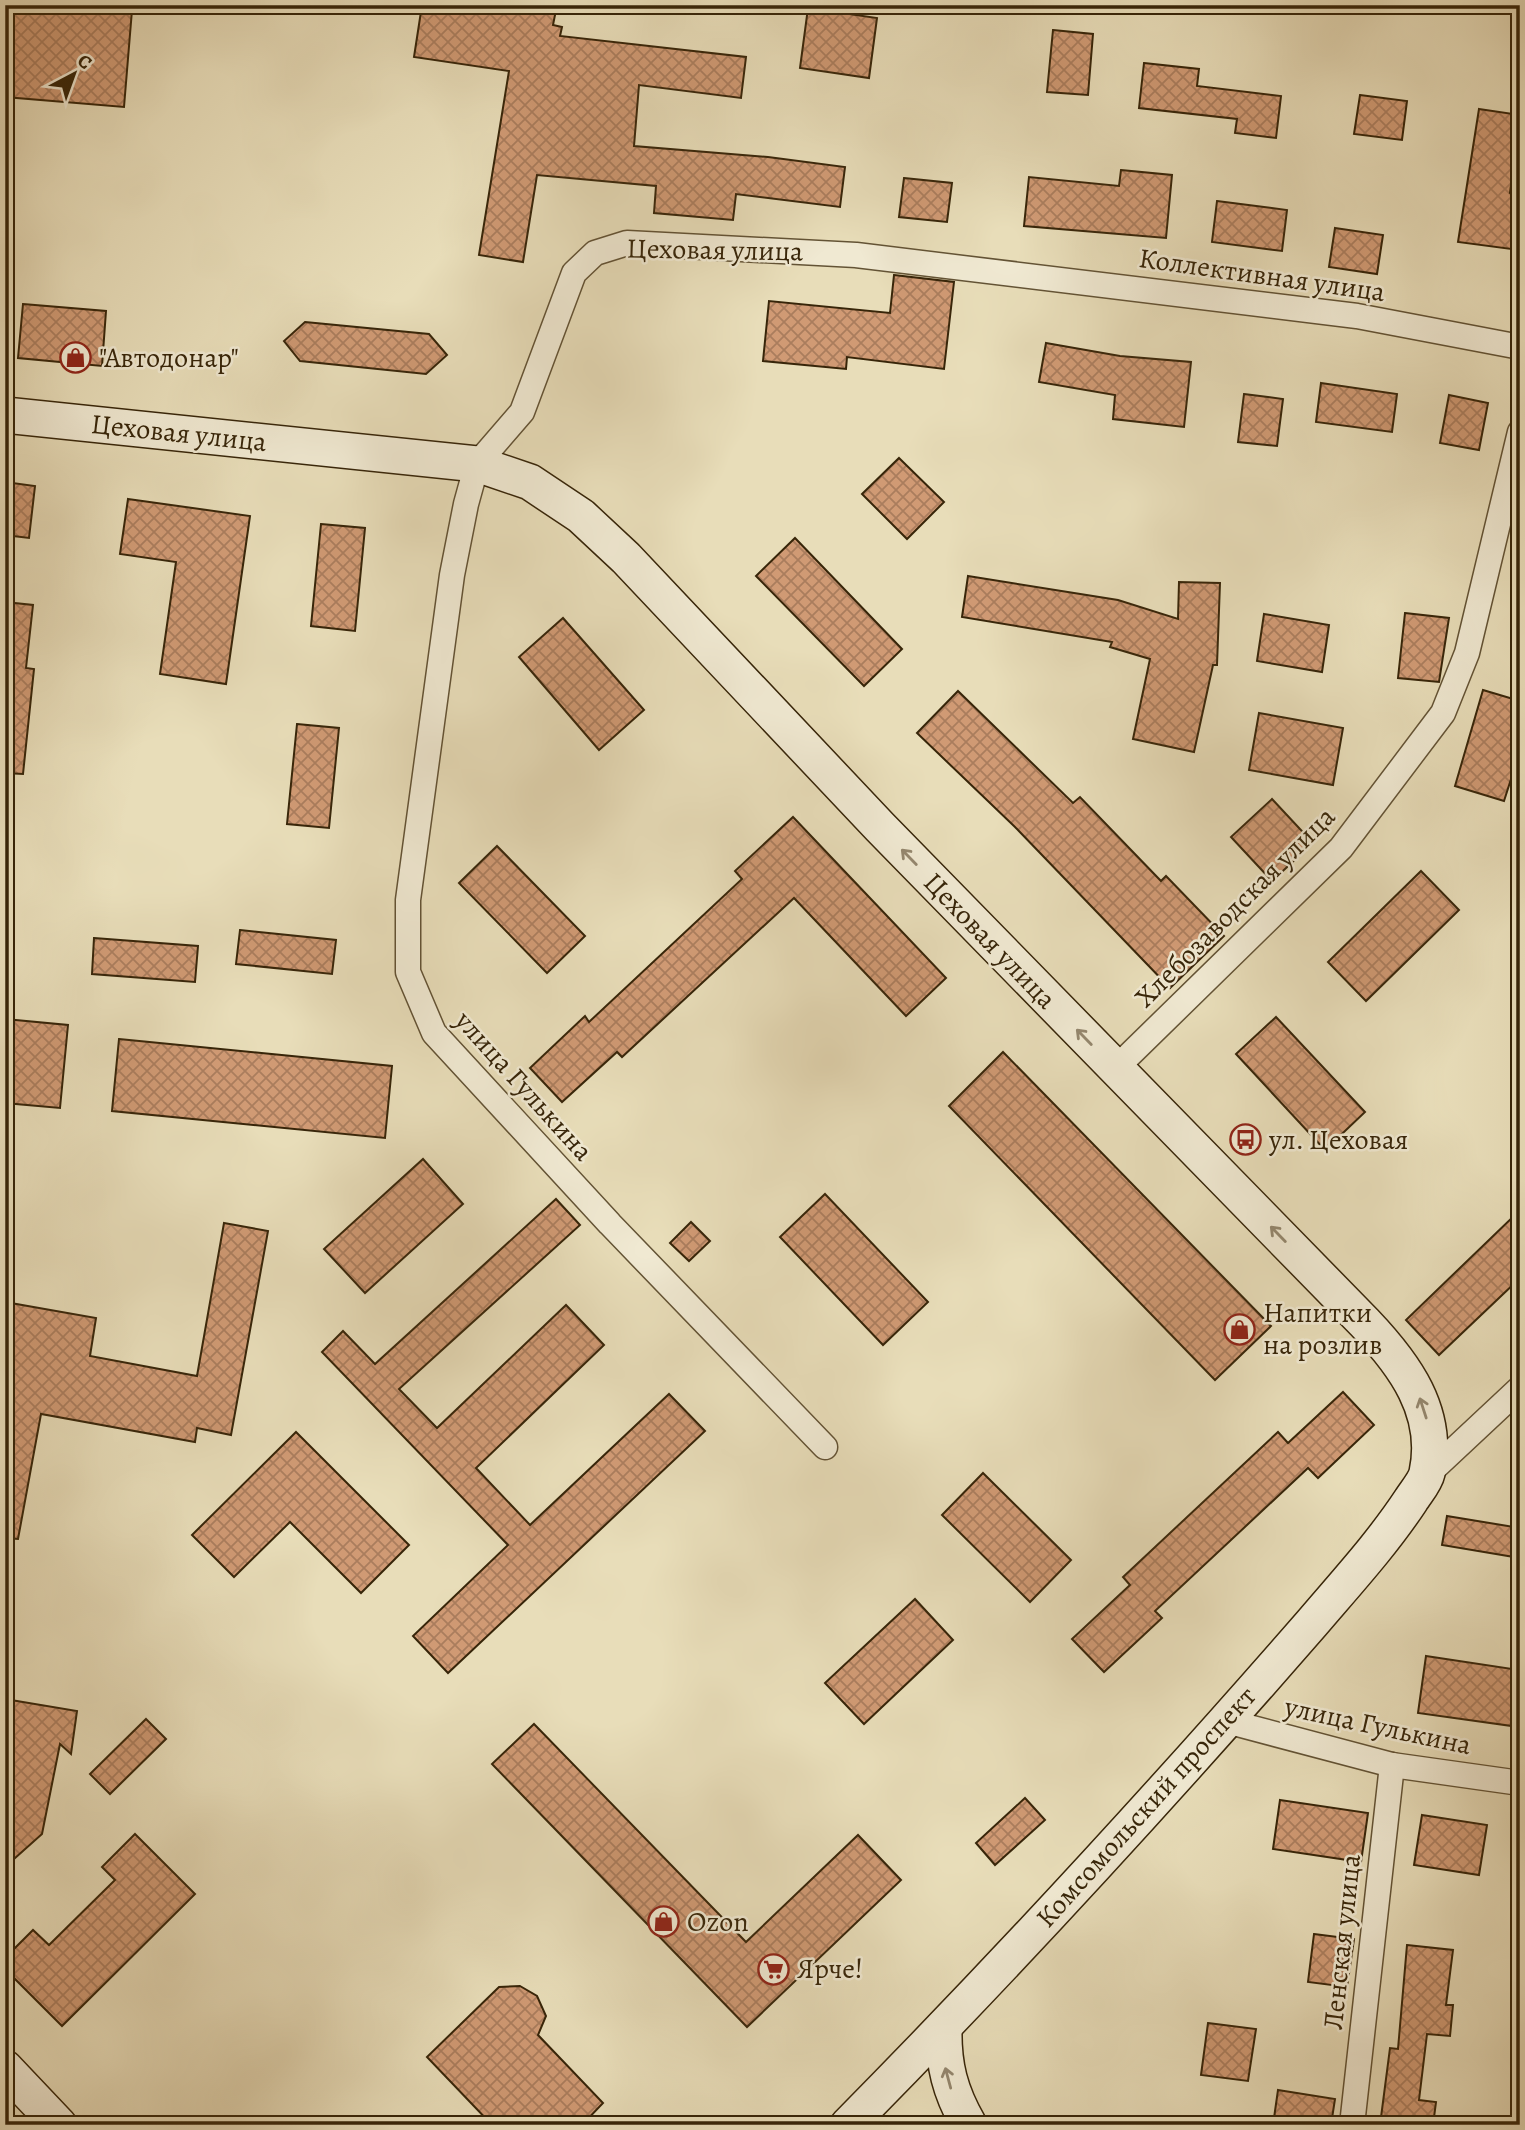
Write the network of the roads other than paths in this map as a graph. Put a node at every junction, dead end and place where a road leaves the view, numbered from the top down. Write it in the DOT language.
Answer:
graph roads {
  1 [pos="996,271"];
  2 [pos="1520,347"];
  3 [pos="5,415"];
  4 [pos="1520,432"];
  5 [pos="477,464"];
  6 [pos="1115,1069"];
  7 [pos="1520,1388"];
  8 [pos="825,1447"];
  9 [pos="1427,1475"];
  10 [pos="1226,1721"];
  11 [pos="1392,1766"];
  12 [pos="1520,1783"];
  13 [pos="944,2027"];
  14 [pos="5,2068"];
  15 [pos="59,2125"];
  16 [pos="848,2125"];
  17 [pos="970,2125"];
  18 [pos="1352,2125"];
  1 -- 2 [label="street, Коллективная улица"];
  1 -- 5 [label="street, Цеховая улица"];
  3 -- 5 [label="main road, Цеховая улица"];
  4 -- 6 [label="street, Хлебозаводская улица"];
  6 -- 5 [label="main road, Цеховая улица, one-way"];
  5 -- 8 [label="street, улица Гулькина"];
  9 -- 6 [label="main road, Цеховая улица, one-way"];
  7 -- 9 [label="street"];
  9 -- 10 [label="main road, Комсомольский проспект"];
  10 -- 11 [label="street, улица Гулькина"];
  10 -- 13 [label="main road, Комсомольский проспект"];
  11 -- 12 [label="street, улица Гулькина"];
  11 -- 18 [label="street, Ленская улица"];
  13 -- 16 [label="main road, Комсомольский проспект"];
  17 -- 13 [label="main road, one-way"];
  14 -- 15 [label="main road"];
}
